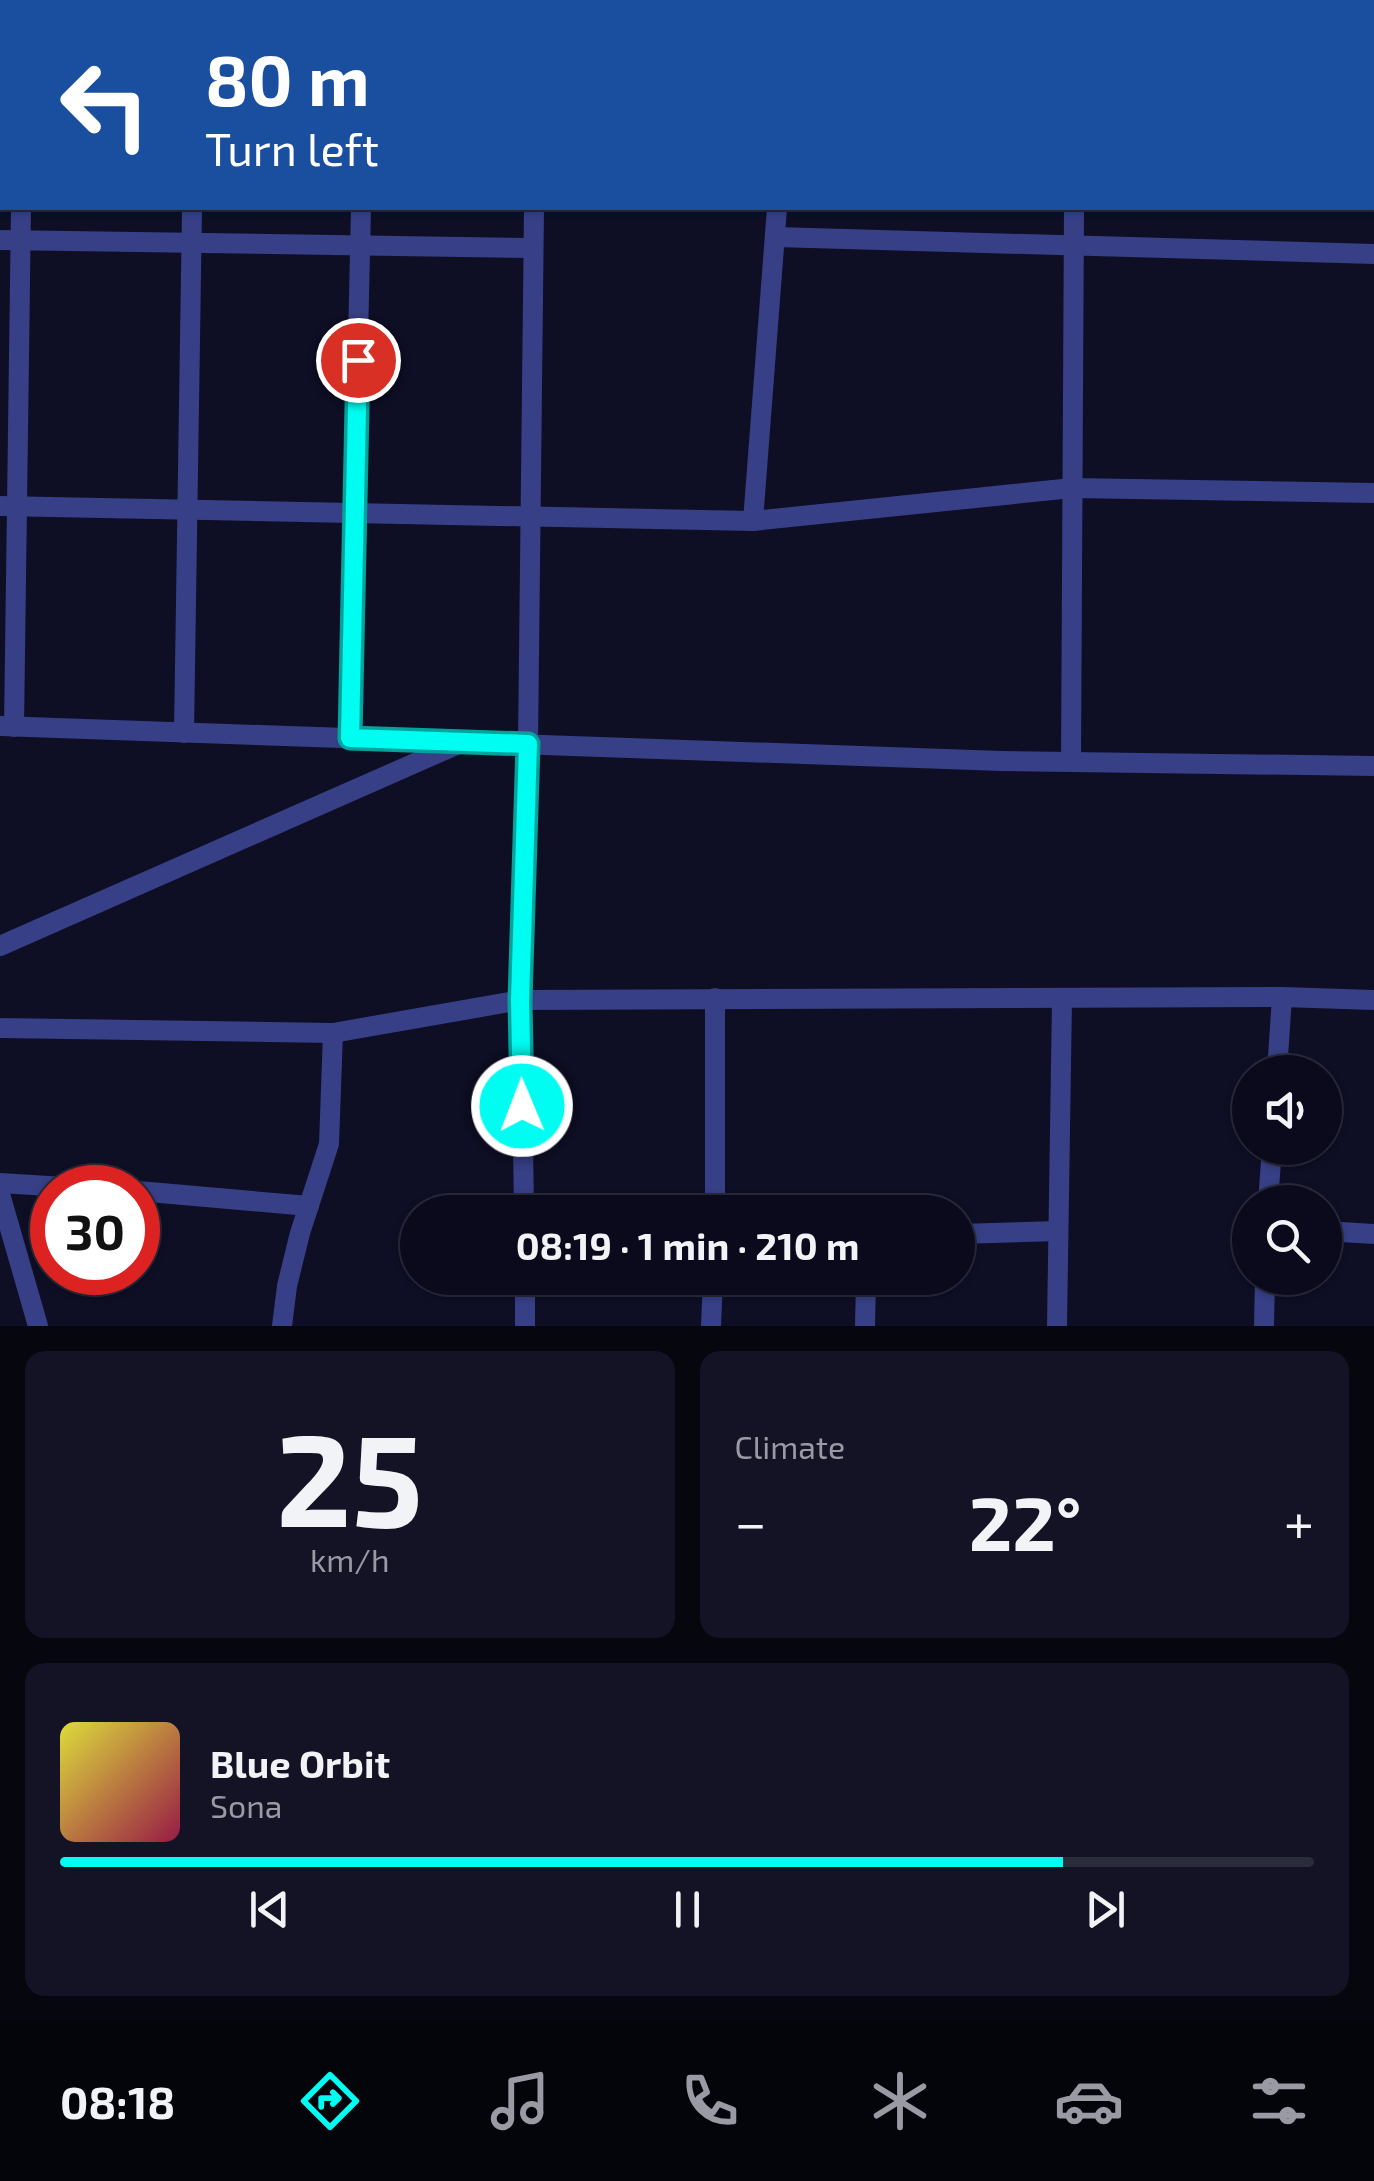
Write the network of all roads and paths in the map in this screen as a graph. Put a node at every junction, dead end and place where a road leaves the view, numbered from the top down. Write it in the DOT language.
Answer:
graph roads {
  1 [pos="20,210"];
  2 [pos="192,210"];
  3 [pos="361,210"];
  4 [pos="534,210"];
  5 [pos="777,210"];
  6 [pos="1074,210"];
  7 [pos="776,237"];
  8 [pos="10,240"];
  9 [pos="192,243"];
  10 [pos="1074,244"];
  11 [pos="360,246"];
  12 [pos="532,248"];
  13 [pos="1374,254"];
  14 [pos="1072,488"];
  15 [pos="1374,493"];
  16 [pos="8,506"];
  17 [pos="188,510"];
  18 [pos="354,512"];
  19 [pos="532,516"];
  20 [pos="753,521"];
  21 [pos="0,664"];
  22 [pos="7,726"];
  23 [pos="184,732"];
  24 [pos="350,738"];
  25 [pos="462,742"];
  26 [pos="528,744"];
  27 [pos="1071,762"];
  28 [pos="1374,766"];
  29 [pos="0,946"];
  30 [pos="715,998"];
  31 [pos="1282,998"];
  32 [pos="1062,999"];
  33 [pos="520,1000"];
  34 [pos="1374,1000"];
  35 [pos="0,1028"];
  36 [pos="332,1032"];
  37 [pos="1278,1055"];
  38 [pos="0,1183"];
  39 [pos="30,1185"];
  40 [pos="160,1193"];
  41 [pos="0,1194"];
  42 [pos="524,1195"];
  43 [pos="715,1195"];
  44 [pos="310,1206"];
  45 [pos="1058,1230"];
  46 [pos="1342,1232"];
  47 [pos="975,1233"];
  48 [pos="1374,1234"];
  49 [pos="525,1295"];
  50 [pos="713,1295"];
  51 [pos="866,1295"];
  52 [pos="1265,1295"];
  53 [pos="38,1326"];
  54 [pos="282,1326"];
  55 [pos="526,1326"];
  56 [pos="711,1326"];
  57 [pos="865,1326"];
  58 [pos="1057,1326"];
  59 [pos="1264,1326"];
  1 -- 8 [label="street"];
  2 -- 9 [label="street"];
  3 -- 11 [label="street"];
  4 -- 12 [label="street"];
  5 -- 7 [label="street"];
  6 -- 10 [label="street"];
  7 -- 10 [label="street"];
  7 -- 20 [label="street"];
  8 -- 9 [label="street"];
  8 -- 16 [label="street"];
  9 -- 11 [label="street"];
  9 -- 17 [label="street"];
  10 -- 13 [label="street"];
  10 -- 14 [label="street"];
  11 -- 12 [label="street"];
  11 -- 18 [label="street"];
  12 -- 19 [label="street"];
  14 -- 15 [label="street"];
  14 -- 20 [label="street"];
  14 -- 27 [label="street"];
  16 -- 17 [label="street"];
  16 -- 22 [label="street"];
  17 -- 18 [label="street"];
  17 -- 23 [label="street"];
  18 -- 19 [label="street"];
  18 -- 24 [label="street"];
  19 -- 20 [label="street"];
  19 -- 26 [label="street"];
  21 -- 22 [label="street"];
  22 -- 23 [label="street"];
  23 -- 24 [label="street"];
  24 -- 25 [label="street"];
  25 -- 26 [label="street"];
  25 -- 29 [label="street"];
  26 -- 27 [label="street"];
  26 -- 33 [label="street"];
  27 -- 28 [label="street"];
  30 -- 32 [label="street"];
  30 -- 33 [label="street"];
  30 -- 43 [label="street"];
  31 -- 32 [label="street"];
  31 -- 34 [label="street"];
  31 -- 37 [label="street"];
  32 -- 45 [label="street"];
  33 -- 36 [label="street"];
  33 -- 42 [label="street"];
  35 -- 36 [label="street"];
  36 -- 44 [label="street"];
  38 -- 39 [label="street"];
  40 -- 44 [label="street"];
  41 -- 53 [label="street"];
  44 -- 54 [label="street"];
  45 -- 47 [label="street"];
  45 -- 58 [label="street"];
  46 -- 48 [label="street"];
  49 -- 55 [label="street"];
  50 -- 56 [label="street"];
  51 -- 57 [label="street"];
  52 -- 59 [label="street"];
}
